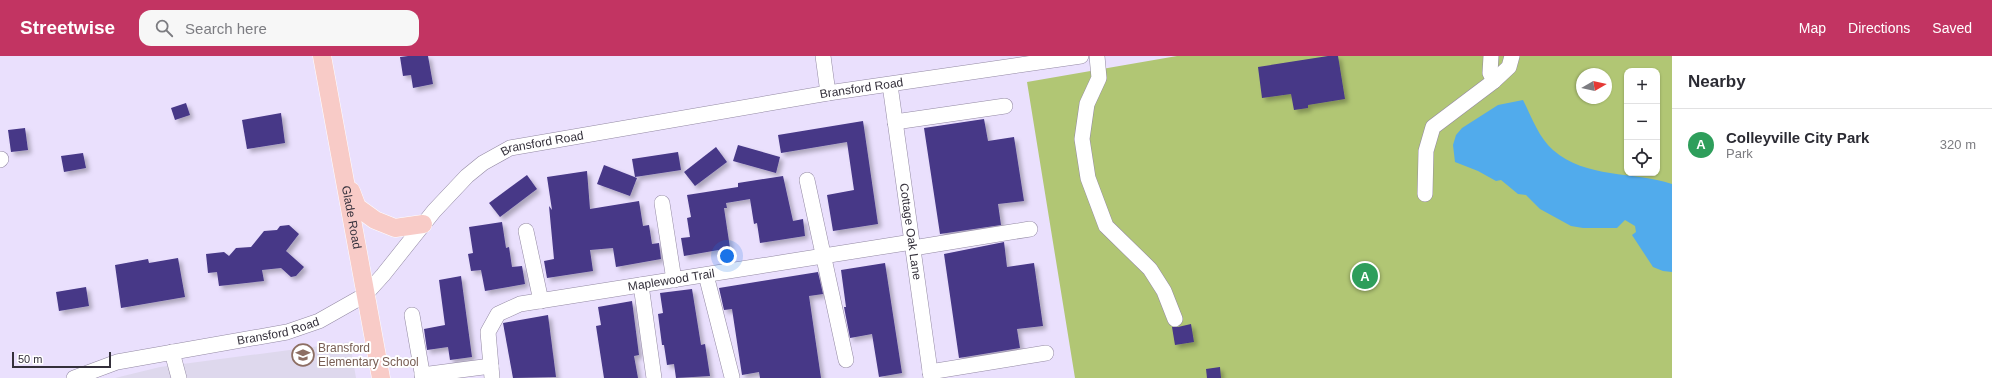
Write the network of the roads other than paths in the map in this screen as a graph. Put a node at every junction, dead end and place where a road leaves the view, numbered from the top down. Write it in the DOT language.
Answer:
graph roads {
  1 [pos="322,56"];
  2 [pos="823,56"];
  3 [pos="1081,56"];
  4 [pos="1097,56"];
  5 [pos="1491,56"];
  6 [pos="1512,56"];
  7 [pos="1494,81"];
  8 [pos="890,85"];
  9 [pos="828,93"];
  10 [pos="1005,106"];
  11 [pos="895,122"];
  12 [pos="344,176"];
  13 [pos="807,180"];
  14 [pos="1425,194"];
  15 [pos="662,203"];
  16 [pos="423,224"];
  17 [pos="1030,229"];
  18 [pos="526,231"];
  19 [pos="913,245"];
  20 [pos="823,256"];
  21 [pos="706,275"];
  22 [pos="674,280"];
  23 [pos="641,285"];
  24 [pos="364,295"];
  25 [pos="541,301"];
  26 [pos="412,315"];
  27 [pos="1175,319"];
  28 [pos="172,352"];
  29 [pos="1046,353"];
  30 [pos="846,360"];
  31 [pos="492,372"];
  32 [pos="931,375"];
  33 [pos="422,377"];
  34 [pos="732,377"];
  35 [pos="74,378"];
  36 [pos="179,378"];
  37 [pos="380,378"];
  38 [pos="654,378"];
  1 -- 12 [label="main road, Glade Road"];
  2 -- 9 [label="street"];
  3 -- 8 [label="street, Bransford Road"];
  4 -- 27 [label="street"];
  5 -- 7 [label="street"];
  6 -- 7 [label="street"];
  7 -- 14 [label="street"];
  8 -- 9 [label="street, Bransford Road"];
  8 -- 11 [label="street, Cottage Oak Lane"];
  9 -- 16 [label="street, Bransford Road"];
  10 -- 11 [label="street"];
  11 -- 19 [label="street, Cottage Oak Lane"];
  12 -- 16 [label="main road"];
  12 -- 24 [label="main road, Glade Road"];
  13 -- 20 [label="street"];
  15 -- 22 [label="street"];
  16 -- 24 [label="street, Bransford Road"];
  17 -- 19 [label="street, Maplewood Trail"];
  18 -- 25 [label="street"];
  19 -- 20 [label="street, Maplewood Trail"];
  19 -- 32 [label="street, Cottage Oak Lane"];
  20 -- 21 [label="street, Maplewood Trail"];
  20 -- 30 [label="street"];
  21 -- 22 [label="street, Maplewood Trail"];
  21 -- 34 [label="street"];
  22 -- 23 [label="street, Maplewood Trail"];
  23 -- 25 [label="street, Maplewood Trail"];
  23 -- 38 [label="street"];
  24 -- 28 [label="street, Bransford Road"];
  24 -- 37 [label="main road, Glade Road"];
  25 -- 31 [label="street, Maplewood Trail"];
  26 -- 33 [label="street"];
  28 -- 35 [label="street, Bransford Road"];
  28 -- 36 [label="street"];
  29 -- 32 [label="street"];
  31 -- 33 [label="street"];
}
